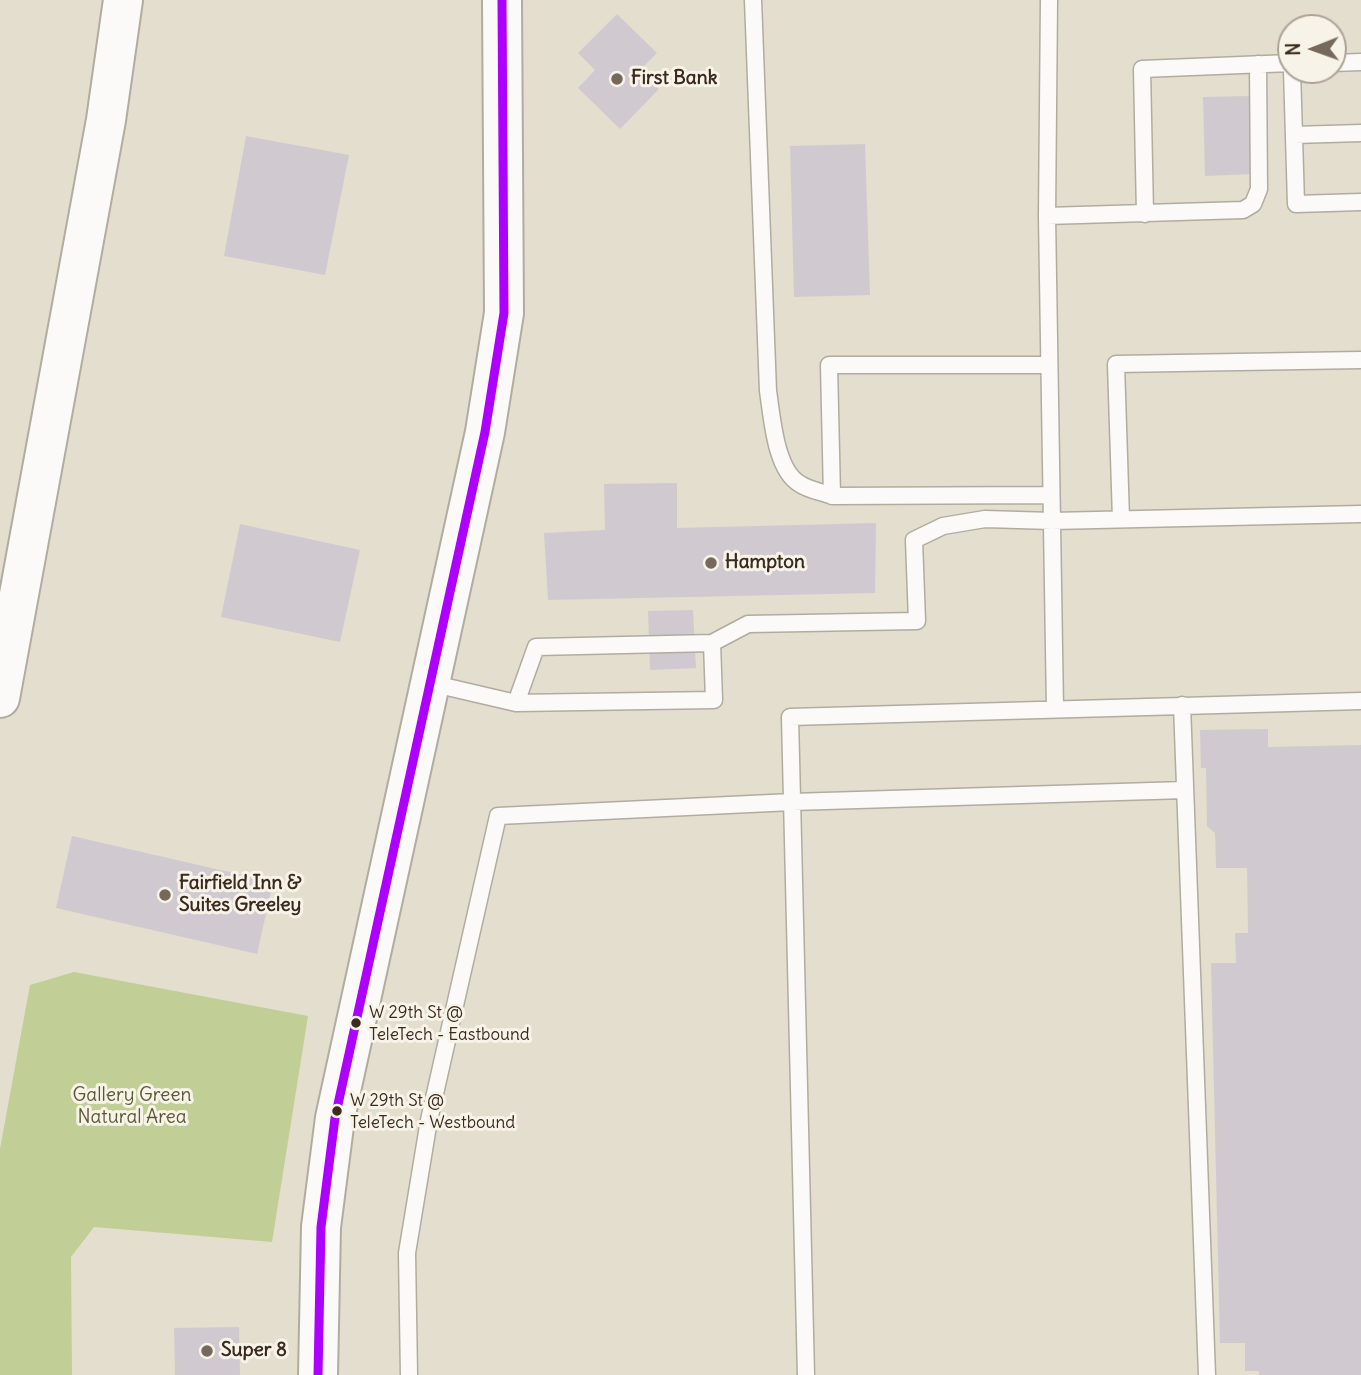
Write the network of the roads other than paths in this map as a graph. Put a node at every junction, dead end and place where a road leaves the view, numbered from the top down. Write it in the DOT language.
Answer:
graph roads {
  1 [pos="123,0"];
  2 [pos="502,0"];
  3 [pos="752,0"];
  4 [pos="1049,0"];
  5 [pos="1277,63"];
  6 [pos="1258,64"];
  7 [pos="1292,84"];
  8 [pos="1361,133"];
  9 [pos="1294,135"];
  10 [pos="1361,202"];
  11 [pos="1145,214"];
  12 [pos="1047,216"];
  13 [pos="1361,360"];
  14 [pos="1049,365"];
  15 [pos="1051,495"];
  16 [pos="832,496"];
  17 [pos="1361,514"];
  18 [pos="1121,519"];
  19 [pos="1052,521"];
  20 [pos="712,643"];
  21 [pos="430,683"];
  22 [pos="0,698"];
  23 [pos="1361,701"];
  24 [pos="516,703"];
  25 [pos="1182,705"];
  26 [pos="1055,709"];
  27 [pos="1185,790"];
  28 [pos="792,802"];
  29 [pos="318,1375"];
  30 [pos="409,1375"];
  31 [pos="806,1375"];
  32 [pos="1207,1375"];
  1 -- 22 [label="main road"];
  2 -- 21 [label="main road"];
  3 -- 16 [label="lane"];
  4 -- 12 [label="lane"];
  5 -- 6 [label="lane"];
  6 -- 11 [label="lane"];
  6 -- 11 [label="lane"];
  7 -- 9 [label="lane"];
  8 -- 9 [label="lane"];
  9 -- 10 [label="lane"];
  11 -- 12 [label="lane"];
  12 -- 14 [label="lane"];
  13 -- 18 [label="lane"];
  14 -- 15 [label="lane"];
  14 -- 16 [label="lane"];
  15 -- 16 [label="lane"];
  15 -- 19 [label="lane"];
  17 -- 18 [label="lane"];
  18 -- 19 [label="lane"];
  19 -- 20 [label="lane"];
  19 -- 26 [label="lane"];
  20 -- 24 [label="lane"];
  20 -- 24 [label="lane"];
  21 -- 24 [label="lane"];
  21 -- 29 [label="main road"];
  23 -- 25 [label="lane"];
  25 -- 26 [label="lane"];
  25 -- 27 [label="lane"];
  26 -- 28 [label="lane"];
  27 -- 28 [label="lane"];
  27 -- 32 [label="lane"];
  28 -- 30 [label="lane"];
  28 -- 31 [label="lane"];
}
